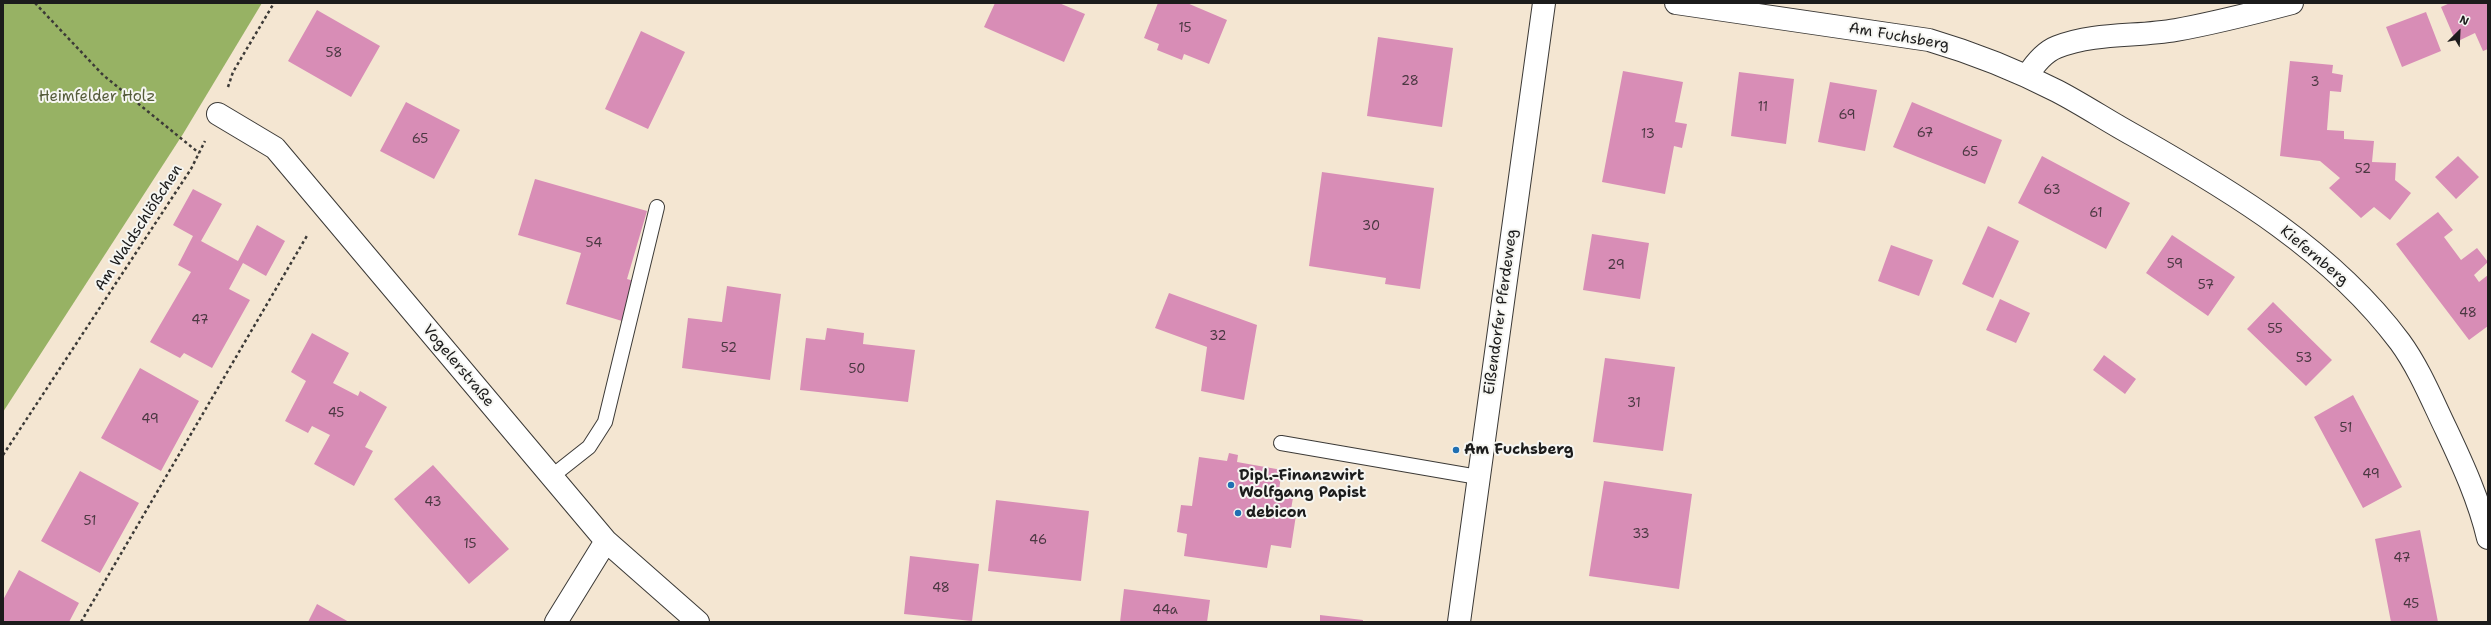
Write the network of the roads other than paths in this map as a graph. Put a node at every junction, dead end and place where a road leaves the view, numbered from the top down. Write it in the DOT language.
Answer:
graph roads {
  1 [pos="1544,3"];
  2 [pos="1676,3"];
  3 [pos="2292,3"];
  4 [pos="2027,76"];
  5 [pos="218,114"];
  6 [pos="657,207"];
  7 [pos="1281,443"];
  8 [pos="551,477"];
  9 [pos="1478,478"];
  10 [pos="2488,538"];
  11 [pos="606,541"];
  12 [pos="556,622"];
  13 [pos="698,622"];
  14 [pos="1459,622"];
  1 -- 9 [label="street, Eißendorfer Pferdeweg"];
  2 -- 4 [label="street, Am Fuchsberg"];
  3 -- 4 [label="street"];
  4 -- 10 [label="street, Kiefernberg"];
  5 -- 8 [label="street, Vogelerstraße"];
  6 -- 8 [label="lane"];
  7 -- 9 [label="lane"];
  8 -- 11 [label="street, Vogelerstraße"];
  9 -- 14 [label="street, Eißendorfer Pferdeweg"];
  11 -- 12 [label="street"];
  11 -- 13 [label="street, Vogelerstraße"];
}
